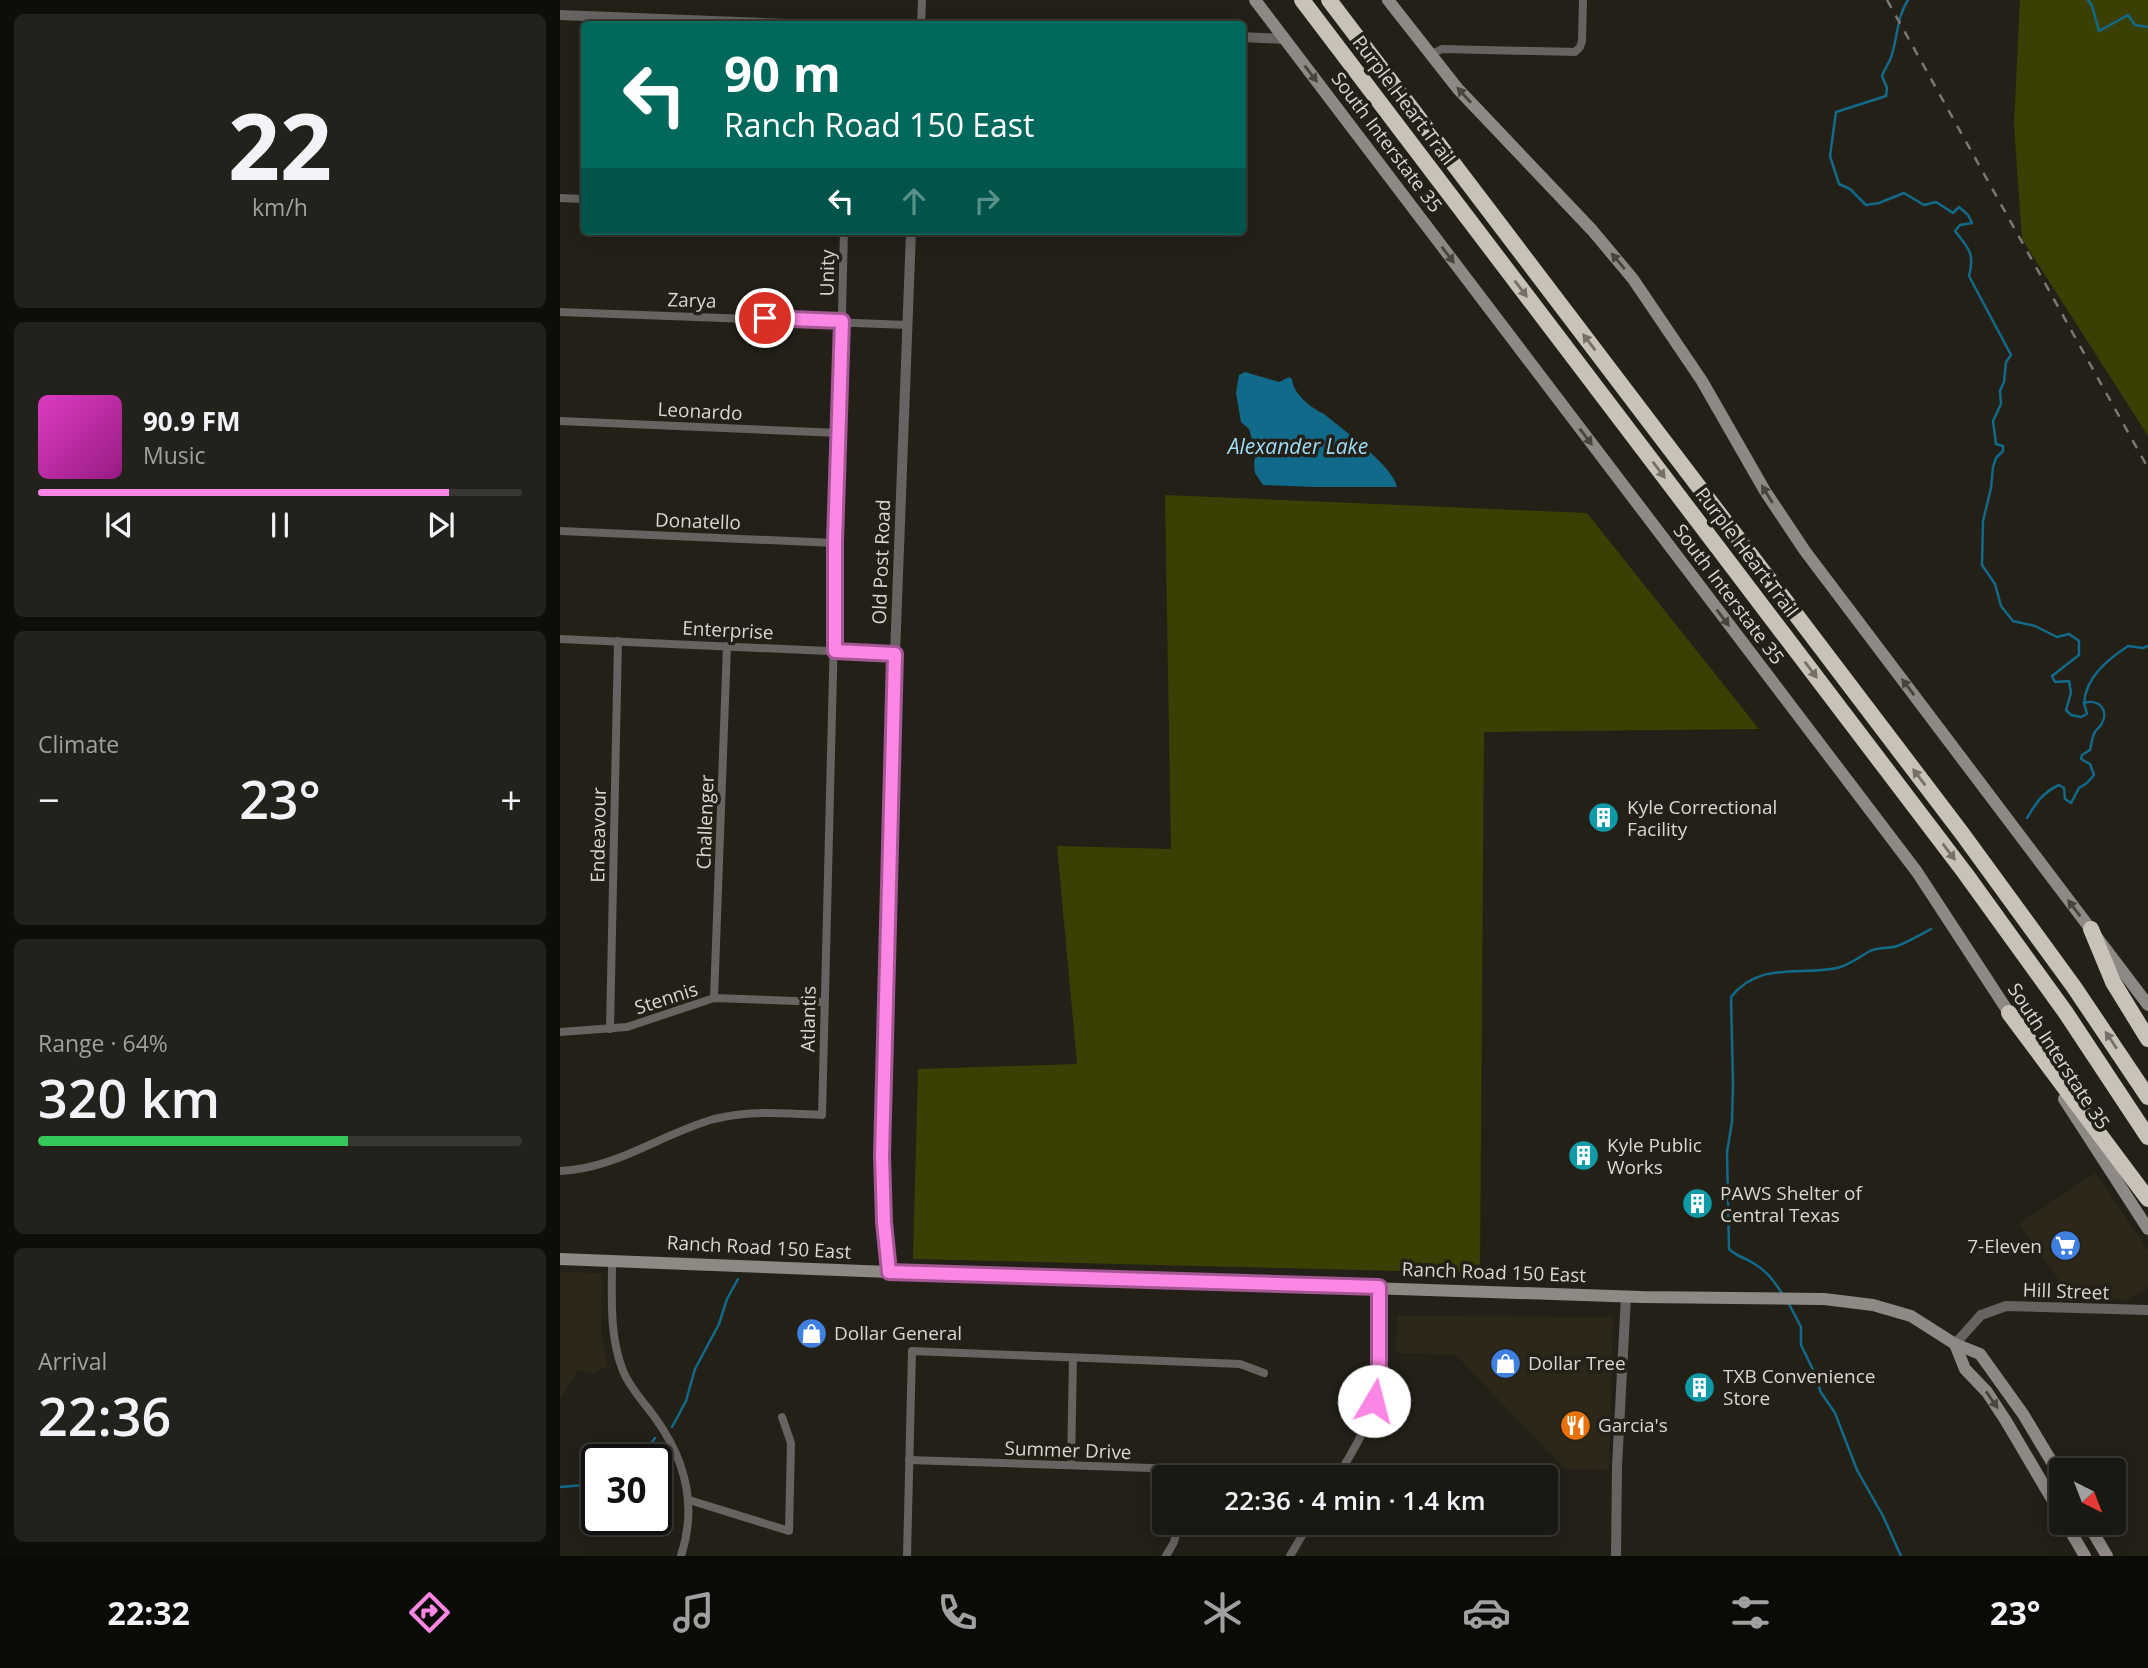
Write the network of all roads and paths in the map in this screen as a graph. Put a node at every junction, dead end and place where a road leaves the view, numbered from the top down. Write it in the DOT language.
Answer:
graph roads {
  1 [pos="922,0"];
  2 [pos="1255,0"];
  3 [pos="1302,0"];
  4 [pos="1329,0"];
  5 [pos="1388,0"];
  6 [pos="1583,0"];
  7 [pos="560,15"];
  8 [pos="711,21"];
  9 [pos="921,21"];
  10 [pos="1246,37"];
  11 [pos="1284,39"];
  12 [pos="1430,55"];
  13 [pos="560,198"];
  14 [pos="581,199"];
  15 [pos="844,235"];
  16 [pos="912,235"];
  17 [pos="560,312"];
  18 [pos="842,321"];
  19 [pos="908,325"];
  20 [pos="560,421"];
  21 [pos="839,433"];
  22 [pos="560,531"];
  23 [pos="835,542"];
  24 [pos="560,639"];
  25 [pos="618,641"];
  26 [pos="727,646"];
  27 [pos="835,651"];
  28 [pos="895,654"];
  29 [pos="2091,929"];
  30 [pos="714,998"];
  31 [pos="823,1002"];
  32 [pos="2147,1002"];
  33 [pos="2009,1013"];
  34 [pos="610,1029"];
  35 [pos="560,1032"];
  36 [pos="2148,1039"];
  37 [pos="2148,1097"];
  38 [pos="2148,1137"];
  39 [pos="560,1171"];
  40 [pos="2148,1199"];
  41 [pos="2148,1229"];
  42 [pos="560,1259"];
  43 [pos="612,1260"];
  44 [pos="889,1272"];
  45 [pos="1379,1287"];
  46 [pos="1626,1296"];
  47 [pos="2148,1304"];
  48 [pos="2128,1310"];
  49 [pos="2148,1310"];
  50 [pos="1955,1344"];
  51 [pos="1073,1358"];
  52 [pos="1264,1373"];
  53 [pos="782,1417"];
  54 [pos="2049,1458"];
  55 [pos="909,1460"];
  56 [pos="1071,1465"];
  57 [pos="1344,1465"];
  58 [pos="1152,1471"];
  59 [pos="2049,1494"];
  60 [pos="689,1500"];
  61 [pos="1176,1535"];
  62 [pos="1301,1535"];
  63 [pos="2073,1535"];
  64 [pos="2095,1535"];
  65 [pos="681,1556"];
  66 [pos="907,1556"];
  67 [pos="1166,1556"];
  68 [pos="1290,1556"];
  69 [pos="1616,1556"];
  70 [pos="2085,1556"];
  71 [pos="2107,1556"];
  1 -- 9 [label="street"];
  2 -- 11 [label="main road, South Interstate 35"];
  3 -- 38 [label="highway, Purple Heart Trail, one-way"];
  37 -- 4 [label="highway, Purple Heart Trail, one-way"];
  5 -- 12 [label="main road"];
  6 -- 12 [label="street"];
  7 -- 8 [label="street"];
  10 -- 11 [label="street"];
  11 -- 33 [label="main road, South Interstate 35, one-way"];
  29 -- 12 [label="main road, one-way"];
  13 -- 14 [label="street"];
  15 -- 18 [label="street, Unity"];
  16 -- 19 [label="street, Old Post Road"];
  17 -- 18 [label="street, Zarya"];
  18 -- 19 [label="street, Zarya"];
  18 -- 21 [label="street, Unity"];
  19 -- 28 [label="street, Old Post Road"];
  20 -- 21 [label="street, Leonardo"];
  21 -- 23 [label="street, Unity"];
  22 -- 23 [label="street, Donatello"];
  23 -- 27 [label="street, Unity"];
  24 -- 25 [label="street, Enterprise"];
  25 -- 26 [label="street, Enterprise"];
  25 -- 34 [label="street, Endeavour"];
  26 -- 27 [label="street, Enterprise"];
  26 -- 30 [label="street, Challenger"];
  27 -- 28 [label="street, Enterprise"];
  27 -- 31 [label="street, Atlantis"];
  28 -- 44 [label="street, Old Post Road"];
  29 -- 32 [label="main road"];
  29 -- 36 [label="highway"];
  30 -- 31 [label="street, Stennis"];
  30 -- 34 [label="street, Stennis"];
  31 -- 39 [label="street, Atlantis"];
  33 -- 40 [label="highway"];
  33 -- 41 [label="main road, South Interstate 35"];
  34 -- 35 [label="street, Stennis"];
  42 -- 43 [label="main road, Ranch Road 150 East"];
  43 -- 44 [label="main road, Ranch Road 150 East"];
  43 -- 60 [label="street"];
  44 -- 45 [label="main road, Ranch Road 150 East"];
  45 -- 46 [label="main road, Ranch Road 150 East"];
  45 -- 57 [label="street"];
  46 -- 50 [label="main road, Ranch Road 150 East"];
  46 -- 69 [label="street"];
  47 -- 48 [label="street"];
  48 -- 49 [label="street, Hill Street"];
  48 -- 50 [label="street, Hill Street"];
  50 -- 54 [label="main road, Ranch Road 150 East"];
  50 -- 59 [label="main road, one-way"];
  51 -- 52 [label="street"];
  51 -- 55 [label="street"];
  51 -- 56 [label="street"];
  53 -- 60 [label="street"];
  55 -- 56 [label="street, Summer Drive"];
  55 -- 66 [label="street"];
  56 -- 58 [label="street, Summer Drive"];
  60 -- 65 [label="street"];
  61 -- 67 [label="street"];
  62 -- 68 [label="street"];
  63 -- 70 [label="main road"];
  64 -- 71 [label="main road"];
}
